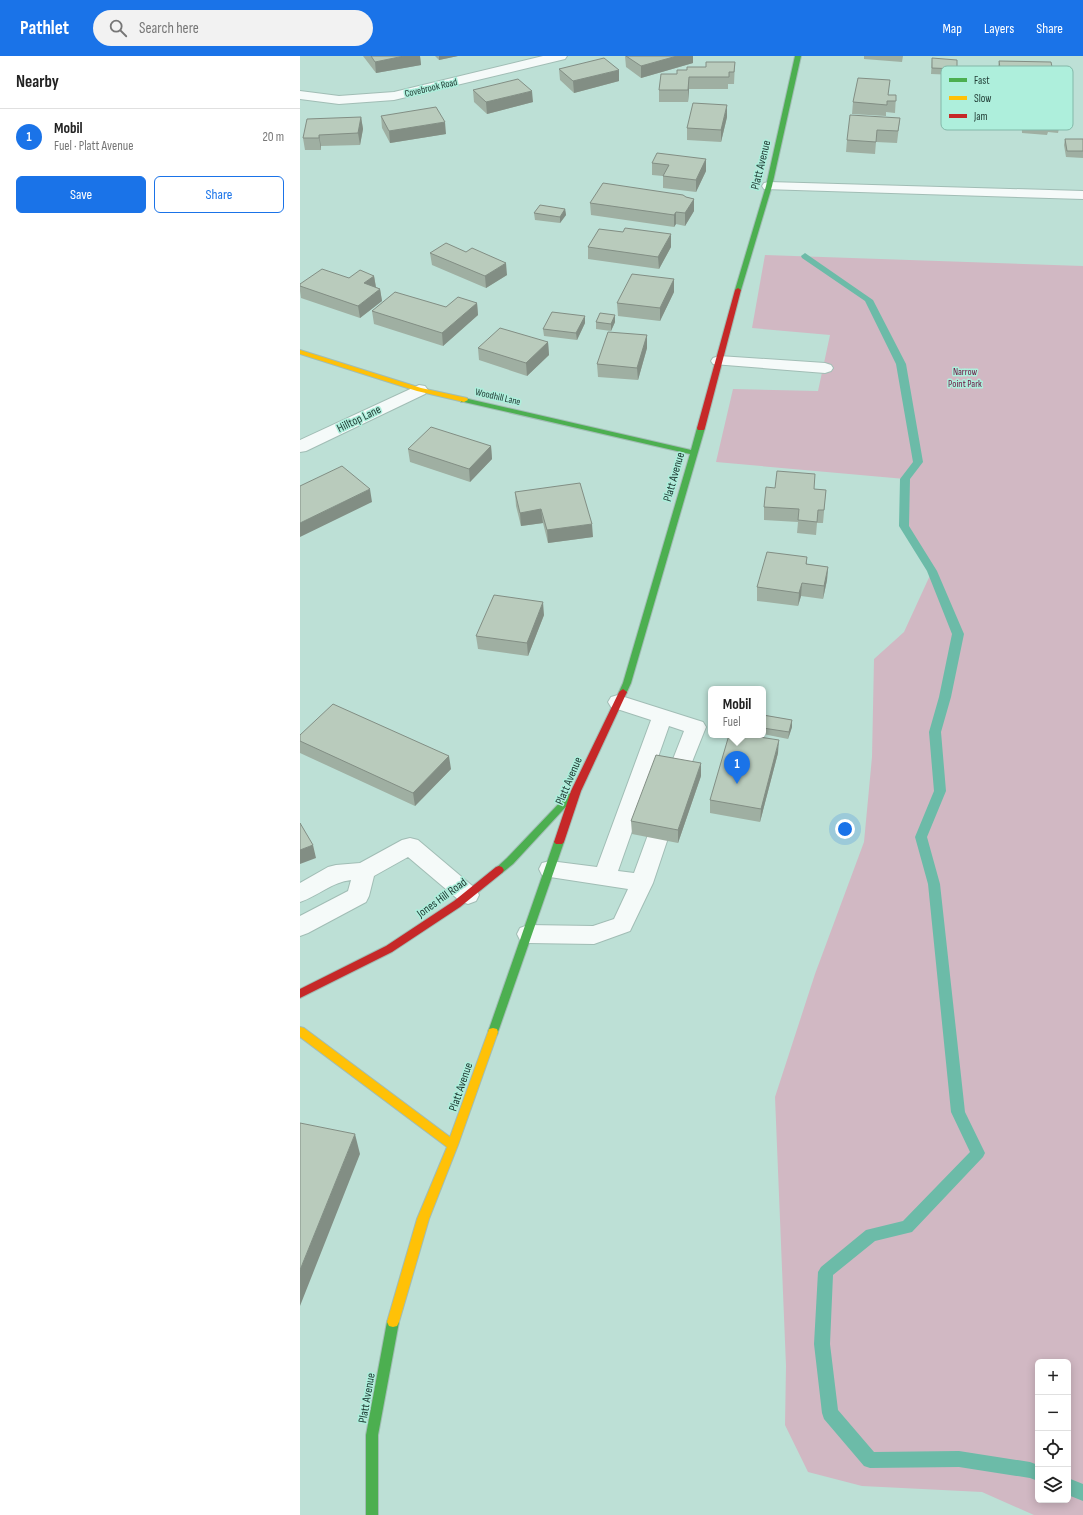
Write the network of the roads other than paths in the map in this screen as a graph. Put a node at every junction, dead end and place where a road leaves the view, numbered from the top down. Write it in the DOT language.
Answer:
graph roads {
  1 [pos="560,56"];
  2 [pos="798,56"];
  3 [pos="300,95"];
  4 [pos="769,186"];
  5 [pos="1083,196"];
  6 [pos="300,352"];
  7 [pos="719,361"];
  8 [pos="824,368"];
  9 [pos="419,390"];
  10 [pos="300,447"];
  11 [pos="694,453"];
  12 [pos="618,702"];
  13 [pos="662,716"];
  14 [pos="678,772"];
  15 [pos="576,791"];
  16 [pos="657,838"];
  17 [pos="550,869"];
  18 [pos="364,871"];
  19 [pos="605,877"];
  20 [pos="642,883"];
  21 [pos="300,893"];
  22 [pos="468,895"];
  23 [pos="300,927"];
  24 [pos="528,934"];
  25 [pos="300,994"];
  26 [pos="300,1030"];
  27 [pos="453,1145"];
  28 [pos="372,1515"];
  1 -- 3 [label="street, Covebrook Road"];
  2 -- 4 [label="main road, Platt Avenue"];
  4 -- 5 [label="lane"];
  4 -- 7 [label="main road, Platt Avenue"];
  6 -- 9 [label="main road, Woodhill Lane"];
  7 -- 8 [label="lane"];
  7 -- 11 [label="main road, Platt Avenue"];
  9 -- 10 [label="street, Hilltop Lane"];
  9 -- 11 [label="main road, Woodhill Lane"];
  11 -- 12 [label="main road, Platt Avenue"];
  12 -- 13 [label="lane"];
  12 -- 15 [label="main road, Platt Avenue"];
  13 -- 14 [label="lane"];
  13 -- 19 [label="lane"];
  15 -- 17 [label="main road, Platt Avenue"];
  15 -- 22 [label="main road, Jones Hill Road"];
  16 -- 20 [label="lane"];
  17 -- 19 [label="lane"];
  17 -- 24 [label="main road, Platt Avenue"];
  18 -- 21 [label="lane"];
  18 -- 22 [label="lane"];
  18 -- 23 [label="lane"];
  19 -- 20 [label="lane"];
  20 -- 24 [label="lane"];
  22 -- 25 [label="main road, Jones Hill Road"];
  24 -- 27 [label="main road, Platt Avenue"];
  26 -- 27 [label="main road"];
  27 -- 28 [label="main road, Platt Avenue"];
}
